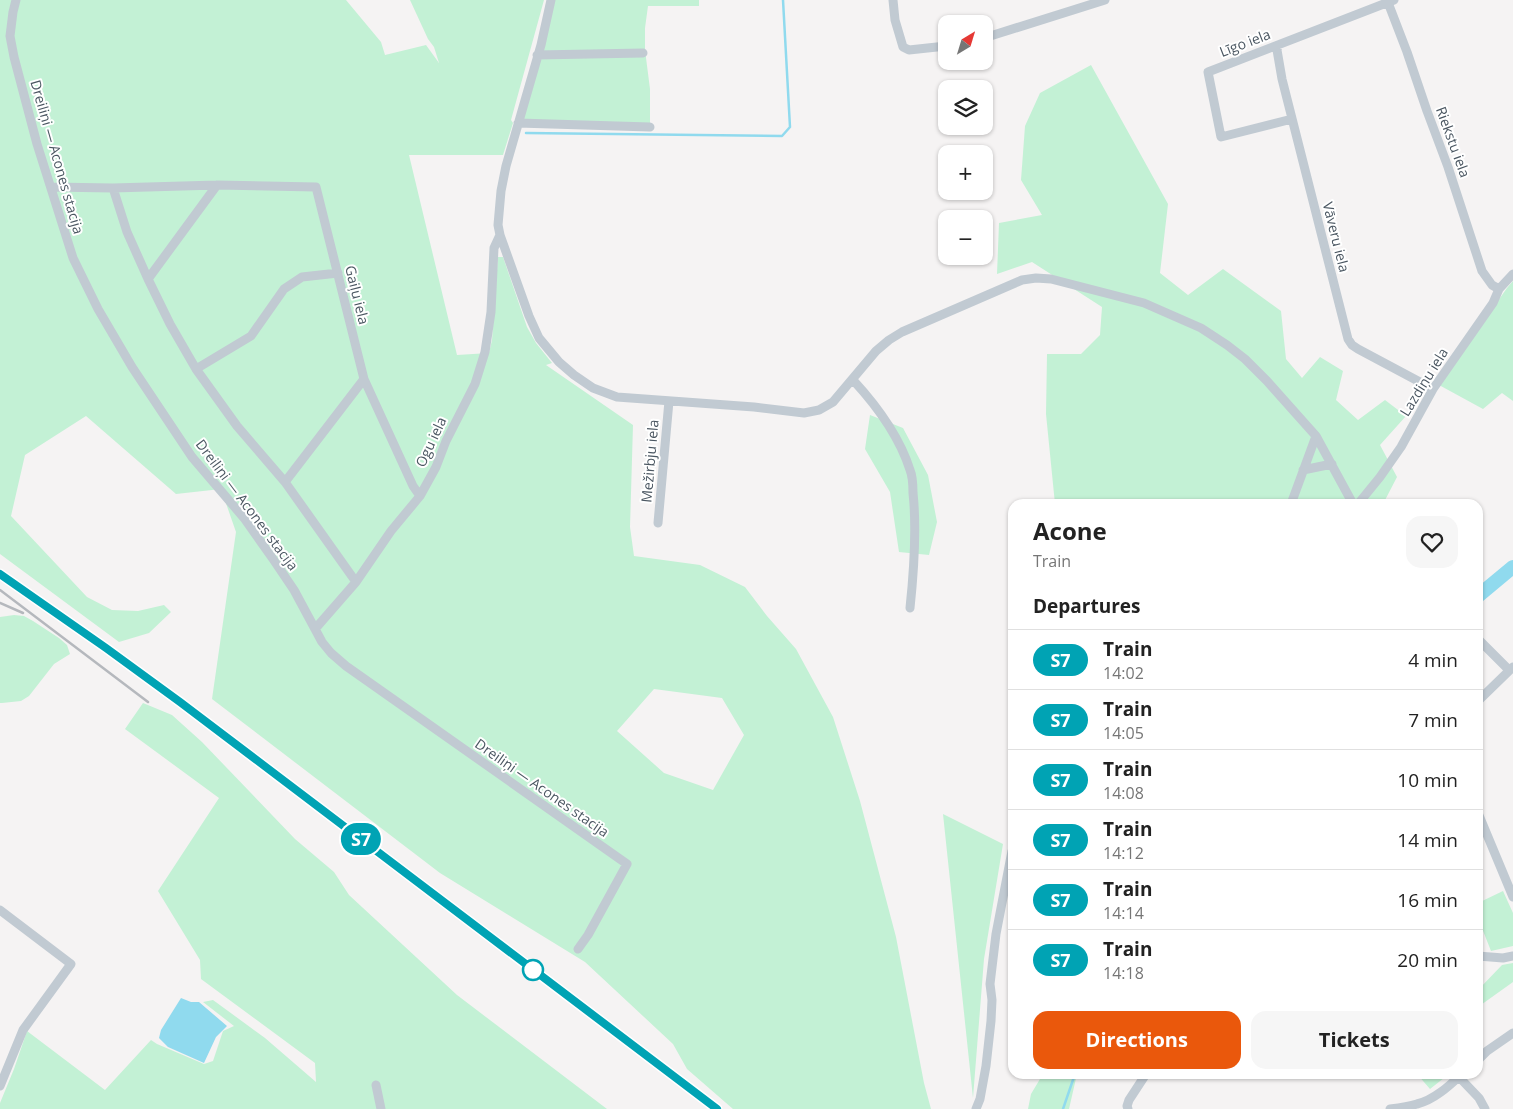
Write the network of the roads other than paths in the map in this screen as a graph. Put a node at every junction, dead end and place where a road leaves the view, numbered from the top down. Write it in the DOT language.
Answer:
graph roads {
  1 [pos="16,0"];
  2 [pos="552,0"];
  3 [pos="893,0"];
  4 [pos="1105,0"];
  5 [pos="1389,1"];
  6 [pos="993,35"];
  7 [pos="1278,46"];
  8 [pos="938,47"];
  9 [pos="643,53"];
  10 [pos="537,55"];
  11 [pos="1292,119"];
  12 [pos="518,123"];
  13 [pos="650,127"];
  14 [pos="218,185"];
  15 [pos="52,187"];
  16 [pos="113,188"];
  17 [pos="500,235"];
  18 [pos="338,273"];
  19 [pos="1513,274"];
  20 [pos="148,279"];
  21 [pos="1499,289"];
  22 [pos="196,369"];
  23 [pos="364,379"];
  24 [pos="853,380"];
  25 [pos="1433,389"];
  26 [pos="670,402"];
  27 [pos="1316,436"];
  28 [pos="1332,464"];
  29 [pos="1303,470"];
  30 [pos="285,482"];
  31 [pos="420,496"];
  32 [pos="1293,499"];
  33 [pos="1350,499"];
  34 [pos="1362,499"];
  35 [pos="658,523"];
  36 [pos="356,582"];
  37 [pos="910,608"];
  38 [pos="315,629"];
  39 [pos="1483,644"];
  40 [pos="1511,669"];
  41 [pos="1483,696"];
  42 [pos="1483,825"];
  43 [pos="1008,872"];
  44 [pos="1513,897"];
  45 [pos="0,910"];
  46 [pos="578,949"];
  47 [pos="1483,956"];
  48 [pos="1513,956"];
  49 [pos="1513,1033"];
  50 [pos="1483,1056"];
  51 [pos="1143,1079"];
  52 [pos="1457,1079"];
  53 [pos="1464,1079"];
  54 [pos="376,1085"];
  55 [pos="0,1086"];
  56 [pos="381,1109"];
  57 [pos="976,1109"];
  58 [pos="1128,1109"];
  59 [pos="1390,1109"];
  60 [pos="1485,1109"];
  1 -- 15 [label="street, Dreiliņi — Acones stacija"];
  2 -- 10 [label="street"];
  3 -- 8 [label="street"];
  4 -- 6 [label="street"];
  5 -- 7 [label="street, Līgo iela"];
  5 -- 21 [label="street, Riekstu iela"];
  7 -- 11 [label="street, Vāveru iela"];
  7 -- 11 [label="street, Līgo iela"];
  9 -- 10 [label="street"];
  10 -- 12 [label="street"];
  11 -- 25 [label="street, Vāveru iela"];
  12 -- 13 [label="street"];
  12 -- 17 [label="street"];
  14 -- 16 [label="street, Gaiļu iela"];
  14 -- 18 [label="street, Gaiļu iela"];
  14 -- 20 [label="street"];
  15 -- 16 [label="street, Gaiļu iela"];
  15 -- 38 [label="street, Dreiliņi — Acones stacija"];
  16 -- 20 [label="street"];
  17 -- 26 [label="street"];
  17 -- 31 [label="street, Ogu iela"];
  18 -- 22 [label="street"];
  18 -- 23 [label="street, Gaiļu iela"];
  19 -- 21 [label="street, Lazdiņu iela"];
  20 -- 22 [label="street"];
  21 -- 25 [label="street, Lazdiņu iela"];
  22 -- 30 [label="street"];
  23 -- 30 [label="street"];
  23 -- 31 [label="street, Gaiļu iela"];
  24 -- 26 [label="street"];
  24 -- 27 [label="street"];
  24 -- 37 [label="street"];
  25 -- 34 [label="street, Lazdiņu iela"];
  26 -- 35 [label="street, Mežirbju iela"];
  27 -- 28 [label="street"];
  27 -- 29 [label="street"];
  28 -- 29 [label="street"];
  28 -- 33 [label="street"];
  29 -- 32 [label="street"];
  30 -- 36 [label="street"];
  31 -- 36 [label="street, Ogu iela"];
  36 -- 38 [label="street, Ogu iela"];
  38 -- 46 [label="street, Dreiliņi — Acones stacija"];
  39 -- 40 [label="street"];
  40 -- 41 [label="street"];
  42 -- 44 [label="street"];
  43 -- 57 [label="street"];
  45 -- 55 [label="street"];
  47 -- 48 [label="street"];
  49 -- 50 [label="street"];
  51 -- 58 [label="street"];
  52 -- 59 [label="street"];
  53 -- 60 [label="street"];
  54 -- 56 [label="street"];
}
